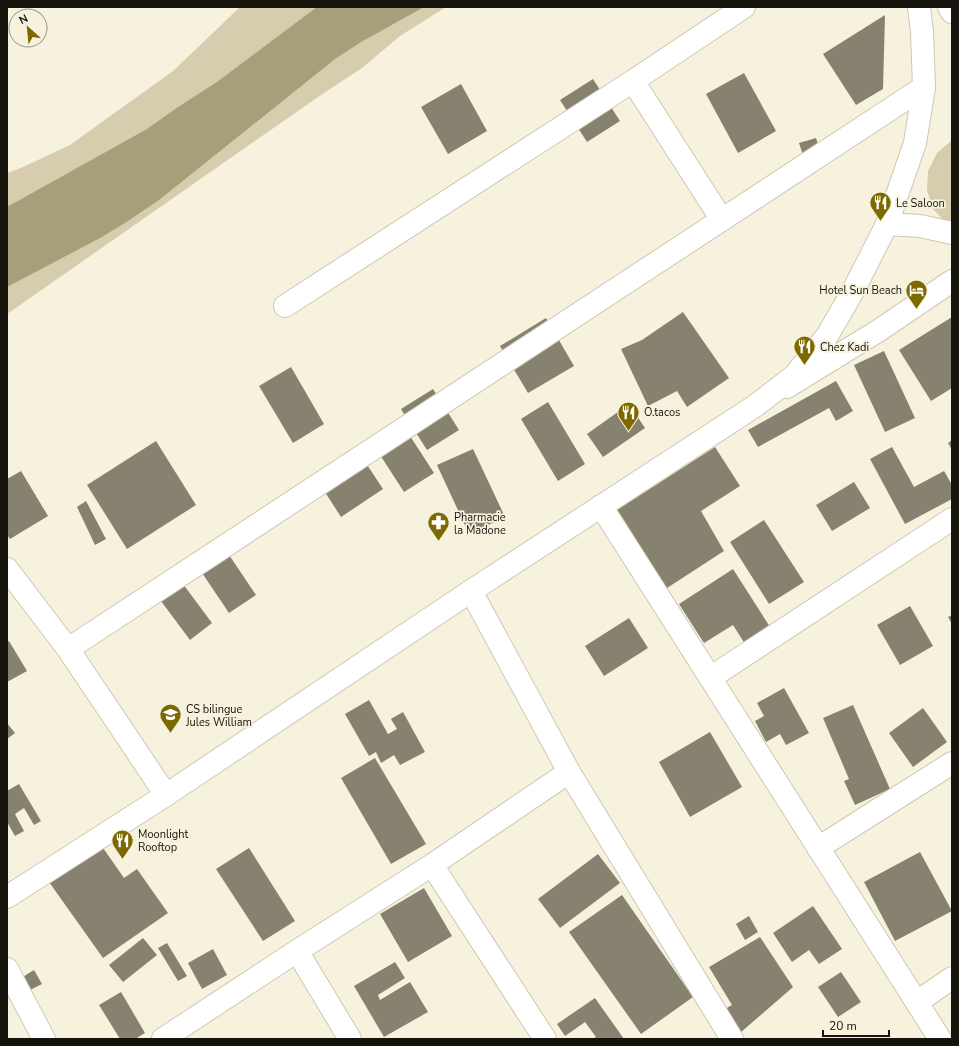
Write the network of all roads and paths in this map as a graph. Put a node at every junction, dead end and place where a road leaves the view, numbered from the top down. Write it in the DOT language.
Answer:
graph roads {
  1 [pos="744,7"];
  2 [pos="919,7"];
  3 [pos="949,7"];
  4 [pos="952,12"];
  5 [pos="633,81"];
  6 [pos="924,87"];
  7 [pos="722,220"];
  8 [pos="887,224"];
  9 [pos="952,233"];
  10 [pos="952,281"];
  11 [pos="285,306"];
  12 [pos="756,406"];
  13 [pos="601,506"];
  14 [pos="952,519"];
  15 [pos="7,569"];
  16 [pos="471,591"];
  17 [pos="68,650"];
  18 [pos="710,678"];
  19 [pos="952,763"];
  20 [pos="569,772"];
  21 [pos="166,796"];
  22 [pos="818,848"];
  23 [pos="432,865"];
  24 [pos="7,897"];
  25 [pos="297,951"];
  26 [pos="7,969"];
  27 [pos="952,978"];
  28 [pos="917,1002"];
  29 [pos="44,1039"];
  30 [pos="162,1039"];
  31 [pos="350,1039"];
  32 [pos="545,1039"];
  33 [pos="732,1039"];
  34 [pos="940,1039"];
  1 -- 5 [label="street"];
  2 -- 6 [label="street"];
  3 -- 4 [label="street"];
  5 -- 7 [label="street"];
  5 -- 11 [label="street"];
  6 -- 7 [label="street"];
  6 -- 8 [label="street"];
  7 -- 17 [label="street"];
  8 -- 9 [label="street"];
  8 -- 12 [label="street"];
  10 -- 12 [label="street"];
  12 -- 13 [label="street"];
  13 -- 16 [label="street"];
  13 -- 18 [label="street"];
  14 -- 18 [label="street"];
  15 -- 17 [label="street"];
  16 -- 20 [label="street"];
  16 -- 21 [label="street"];
  17 -- 21 [label="street"];
  18 -- 22 [label="street"];
  19 -- 22 [label="street"];
  20 -- 23 [label="street"];
  20 -- 33 [label="street"];
  21 -- 24 [label="street"];
  22 -- 28 [label="street"];
  23 -- 25 [label="street"];
  23 -- 32 [label="street"];
  25 -- 30 [label="street"];
  25 -- 31 [label="street"];
  26 -- 29 [label="street"];
  27 -- 28 [label="street"];
  28 -- 34 [label="street"];
}
